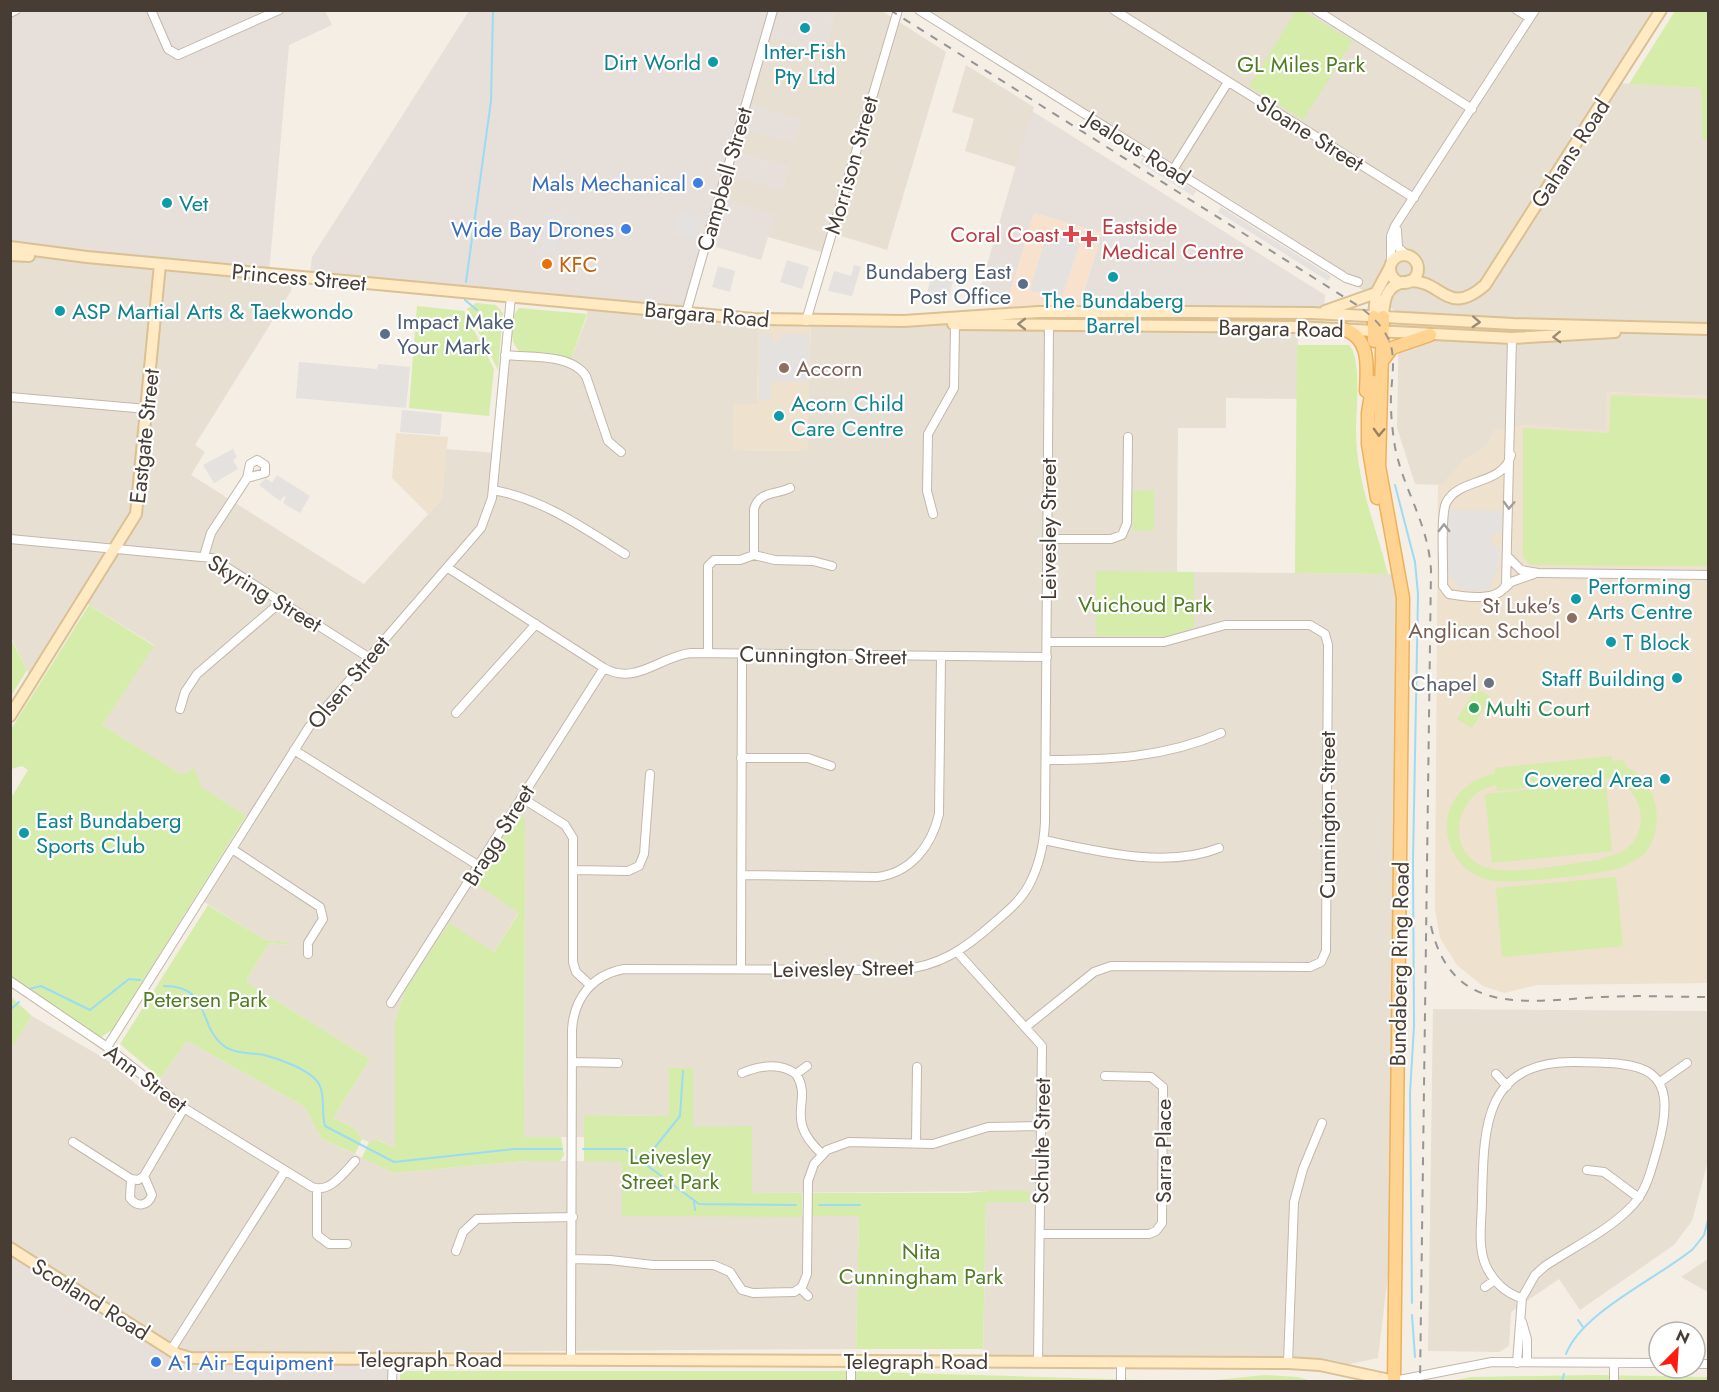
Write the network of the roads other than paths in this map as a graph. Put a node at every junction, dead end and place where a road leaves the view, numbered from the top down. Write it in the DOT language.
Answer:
graph roads {
  1 [pos="16,10"];
  2 [pos="151,10"];
  3 [pos="279,10"];
  4 [pos="773,10"];
  5 [pos="898,10"];
  6 [pos="920,10"];
  7 [pos="1114,10"];
  8 [pos="1316,10"];
  9 [pos="1517,10"];
  10 [pos="1535,10"];
  11 [pos="1661,10"];
  12 [pos="10,13"];
  13 [pos="1530,18"];
  14 [pos="1228,82"];
  15 [pos="1472,109"];
  16 [pos="1173,170"];
  17 [pos="1414,198"];
  18 [pos="1402,217"];
  19 [pos="10,247"];
  20 [pos="10,255"];
  21 [pos="1406,255"];
  22 [pos="87,257"];
  23 [pos="159,264"];
  24 [pos="1391,266"];
  25 [pos="1417,266"];
  26 [pos="1358,282"];
  27 [pos="1406,282"];
  28 [pos="1476,292"];
  29 [pos="1376,293"];
  30 [pos="511,296"];
  31 [pos="1050,312"];
  32 [pos="686,313"];
  33 [pos="1312,314"];
  34 [pos="1378,317"];
  35 [pos="955,320"];
  36 [pos="806,321"];
  37 [pos="1049,324"];
  38 [pos="1513,324"];
  39 [pos="1657,328"];
  40 [pos="1343,329"];
  41 [pos="1708,329"];
  42 [pos="1378,331"];
  43 [pos="1430,335"];
  44 [pos="1512,338"];
  45 [pos="505,355"];
  46 [pos="1382,364"];
  47 [pos="10,397"];
  48 [pos="147,409"];
  49 [pos="1368,413"];
  50 [pos="1128,437"];
  51 [pos="621,452"];
  52 [pos="1511,455"];
  53 [pos="247,478"];
  54 [pos="790,488"];
  55 [pos="493,490"];
  56 [pos="933,514"];
  57 [pos="10,539"];
  58 [pos="1047,539"];
  59 [pos="1395,547"];
  60 [pos="117,548"];
  61 [pos="625,554"];
  62 [pos="754,555"];
  63 [pos="204,556"];
  64 [pos="1508,556"];
  65 [pos="832,566"];
  66 [pos="448,568"];
  67 [pos="1538,573"];
  68 [pos="1708,574"];
  69 [pos="1504,589"];
  70 [pos="282,601"];
  71 [pos="536,624"];
  72 [pos="1047,642"];
  73 [pos="708,653"];
  74 [pos="742,655"];
  75 [pos="368,657"];
  76 [pos="941,657"];
  77 [pos="1047,657"];
  78 [pos="604,668"];
  79 [pos="180,710"];
  80 [pos="456,713"];
  81 [pos="10,716"];
  82 [pos="1221,733"];
  83 [pos="294,750"];
  84 [pos="741,758"];
  85 [pos="1046,760"];
  86 [pos="831,766"];
  87 [pos="650,774"];
  88 [pos="522,798"];
  89 [pos="1044,840"];
  90 [pos="1219,848"];
  91 [pos="232,849"];
  92 [pos="479,866"];
  93 [pos="574,870"];
  94 [pos="741,875"];
  95 [pos="958,953"];
  96 [pos="308,954"];
  97 [pos="741,968"];
  98 [pos="10,981"];
  99 [pos="590,985"];
  100 [pos="391,1003"];
  101 [pos="1027,1026"];
  102 [pos="107,1047"];
  103 [pos="572,1062"];
  104 [pos="618,1063"];
  105 [pos="1687,1063"];
  106 [pos="807,1066"];
  107 [pos="917,1067"];
  108 [pos="742,1073"];
  109 [pos="796,1074"];
  110 [pos="1496,1074"];
  111 [pos="1105,1076"];
  112 [pos="1660,1082"];
  113 [pos="1507,1086"];
  114 [pos="184,1107"];
  115 [pos="1322,1123"];
  116 [pos="1041,1126"];
  117 [pos="73,1142"];
  118 [pos="916,1143"];
  119 [pos="822,1154"];
  120 [pos="355,1161"];
  121 [pos="1587,1170"];
  122 [pos="285,1171"];
  123 [pos="144,1176"];
  124 [pos="131,1179"];
  125 [pos="317,1190"];
  126 [pos="1639,1198"];
  127 [pos="573,1217"];
  128 [pos="1040,1234"];
  129 [pos="347,1244"];
  130 [pos="10,1248"];
  131 [pos="456,1251"];
  132 [pos="572,1259"];
  133 [pos="1495,1280"];
  134 [pos="1485,1287"];
  135 [pos="800,1288"];
  136 [pos="808,1296"];
  137 [pos="1522,1298"];
  138 [pos="1522,1320"];
  139 [pos="171,1350"];
  140 [pos="393,1359"];
  141 [pos="571,1360"];
  142 [pos="851,1361"];
  143 [pos="1038,1362"];
  144 [pos="1527,1362"];
  145 [pos="1121,1363"];
  146 [pos="1288,1363"];
  147 [pos="1517,1363"];
  148 [pos="1614,1363"];
  149 [pos="1647,1363"];
  150 [pos="1394,1381"];
  151 [pos="392,1382"];
  152 [pos="851,1382"];
  153 [pos="1121,1382"];
  154 [pos="1614,1382"];
  1 -- 12 [label="street"];
  2 -- 3 [label="street"];
  4 -- 32 [label="street, Campbell Street"];
  5 -- 36 [label="street, Morrison Street"];
  6 -- 16 [label="street, Jealous Road"];
  7 -- 14 [label="street, Sloane Street"];
  8 -- 15 [label="street"];
  9 -- 13 [label="street"];
  10 -- 13 [label="street"];
  11 -- 28 [label="street, Gahans Road"];
  13 -- 15 [label="street"];
  14 -- 16 [label="street"];
  14 -- 17 [label="street, Sloane Street"];
  15 -- 17 [label="street"];
  16 -- 26 [label="street, Jealous Road"];
  17 -- 18 [label="street"];
  18 -- 21 [label="street"];
  18 -- 24 [label="street"];
  19 -- 22 [label="street, Princess Street"];
  20 -- 22 [label="street, Princess Street"];
  21 -- 24 [label="street"];
  21 -- 25 [label="street"];
  22 -- 23 [label="street, Princess Street"];
  23 -- 30 [label="street, Princess Street"];
  23 -- 48 [label="street, Eastgate Street"];
  24 -- 27 [label="street"];
  24 -- 29 [label="street"];
  25 -- 27 [label="street"];
  25 -- 28 [label="street"];
  27 -- 28 [label="street"];
  27 -- 34 [label="street"];
  29 -- 33 [label="street"];
  29 -- 34 [label="street"];
  30 -- 32 [label="street, Bargara Road"];
  30 -- 45 [label="street, Olsen Street"];
  31 -- 33 [label="street, Bargara Road"];
  31 -- 35 [label="street, Bargara Road"];
  31 -- 37 [label="street"];
  32 -- 36 [label="street, Bargara Road"];
  33 -- 34 [label="street, Bargara Road"];
  34 -- 38 [label="street, Bargara Road, one-way"];
  34 -- 42 [label="main road, Bundaberg Ring Road"];
  35 -- 36 [label="street, Bargara Road"];
  37 -- 35 [label="street, Bargara Road, one-way"];
  35 -- 56 [label="street"];
  37 -- 40 [label="street, Bargara Road"];
  37 -- 58 [label="street, Leivesley Street"];
  38 -- 39 [label="street, Bargara Road"];
  38 -- 44 [label="street"];
  39 -- 41 [label="street, Bargara Road"];
  39 -- 44 [label="street, Bargara Road, one-way"];
  40 -- 42 [label="street, Bargara Road"];
  40 -- 49 [label="main road"];
  42 -- 43 [label="street, Bargara Road"];
  42 -- 46 [label="main road, Bundaberg Ring Road"];
  42 -- 49 [label="main road, Bundaberg Ring Road"];
  43 -- 44 [label="street, Bargara Road"];
  43 -- 46 [label="main road"];
  44 -- 52 [label="street"];
  45 -- 51 [label="street"];
  45 -- 55 [label="street, Olsen Street"];
  46 -- 59 [label="main road, Bundaberg Ring Road, one-way"];
  47 -- 48 [label="street"];
  48 -- 60 [label="street, Eastgate Street"];
  49 -- 59 [label="main road, Bundaberg Ring Road"];
  50 -- 58 [label="street"];
  52 -- 64 [label="street, one-way"];
  69 -- 52 [label="street, one-way"];
  53 -- 63 [label="street"];
  54 -- 62 [label="street"];
  55 -- 61 [label="street"];
  55 -- 66 [label="street, Olsen Street"];
  57 -- 60 [label="street, Skyring Street"];
  58 -- 72 [label="street, Leivesley Street"];
  59 -- 150 [label="main road, Bundaberg Ring Road"];
  60 -- 63 [label="street, Skyring Street"];
  60 -- 81 [label="street, Eastgate Street"];
  62 -- 65 [label="street"];
  62 -- 73 [label="street"];
  63 -- 70 [label="street, Skyring Street"];
  64 -- 67 [label="street"];
  64 -- 69 [label="street"];
  66 -- 71 [label="street"];
  66 -- 75 [label="street, Olsen Street"];
  67 -- 68 [label="street"];
  67 -- 69 [label="street"];
  70 -- 75 [label="street, Skyring Street"];
  70 -- 79 [label="street"];
  71 -- 78 [label="street"];
  71 -- 80 [label="street"];
  72 -- 77 [label="street, Leivesley Street"];
  72 -- 101 [label="street, Cunnington Street"];
  73 -- 74 [label="street, Cunnington Street"];
  73 -- 78 [label="street, Cunnington Street"];
  74 -- 76 [label="street, Cunnington Street"];
  74 -- 84 [label="street"];
  75 -- 83 [label="street, Olsen Street"];
  76 -- 77 [label="street, Cunnington Street"];
  76 -- 94 [label="street"];
  77 -- 85 [label="street, Leivesley Street"];
  78 -- 88 [label="street, Bragg Street"];
  82 -- 85 [label="street"];
  83 -- 91 [label="street, Olsen Street"];
  83 -- 92 [label="street"];
  84 -- 86 [label="street"];
  84 -- 94 [label="street"];
  85 -- 89 [label="street, Leivesley Street"];
  87 -- 93 [label="street"];
  88 -- 92 [label="street, Bragg Street"];
  88 -- 93 [label="street"];
  89 -- 90 [label="street"];
  89 -- 95 [label="street, Leivesley Street"];
  91 -- 96 [label="street"];
  91 -- 102 [label="street, Olsen Street"];
  92 -- 100 [label="street, Bragg Street"];
  93 -- 99 [label="street"];
  94 -- 97 [label="street"];
  95 -- 97 [label="street, Leivesley Street"];
  95 -- 101 [label="street, Schulte Street"];
  97 -- 99 [label="street, Leivesley Street"];
  98 -- 102 [label="street, Ann Street"];
  99 -- 103 [label="street"];
  101 -- 116 [label="street, Schulte Street"];
  102 -- 114 [label="street, Ann Street"];
  103 -- 104 [label="street"];
  103 -- 127 [label="street"];
  105 -- 112 [label="street"];
  106 -- 109 [label="street"];
  107 -- 118 [label="street"];
  108 -- 109 [label="street"];
  109 -- 119 [label="street"];
  110 -- 113 [label="street"];
  111 -- 128 [label="street, Sarra Place"];
  112 -- 113 [label="street"];
  112 -- 126 [label="street"];
  113 -- 133 [label="street"];
  114 -- 122 [label="street, Ann Street"];
  114 -- 123 [label="street"];
  115 -- 146 [label="street"];
  116 -- 118 [label="street"];
  116 -- 128 [label="street, Schulte Street"];
  117 -- 124 [label="street"];
  118 -- 119 [label="street"];
  119 -- 135 [label="street"];
  120 -- 125 [label="street"];
  121 -- 126 [label="street"];
  122 -- 125 [label="street, Ann Street"];
  122 -- 139 [label="street"];
  123 -- 124 [label="street"];
  123 -- 124 [label="street"];
  125 -- 129 [label="street"];
  126 -- 137 [label="street"];
  127 -- 131 [label="street"];
  127 -- 132 [label="street"];
  128 -- 143 [label="street, Schulte Street"];
  130 -- 139 [label="street, Scotland Road"];
  132 -- 135 [label="street"];
  132 -- 141 [label="street"];
  133 -- 134 [label="street"];
  133 -- 137 [label="street"];
  135 -- 136 [label="street"];
  137 -- 138 [label="street"];
  138 -- 144 [label="street"];
  138 -- 147 [label="street"];
  139 -- 140 [label="street, Telegraph Road"];
  140 -- 141 [label="street, Telegraph Road"];
  140 -- 151 [label="street"];
  141 -- 142 [label="street, Telegraph Road"];
  142 -- 143 [label="street, Telegraph Road"];
  142 -- 152 [label="street"];
  143 -- 145 [label="street, Telegraph Road"];
  144 -- 147 [label="street, Telegraph Road"];
  144 -- 148 [label="street, Telegraph Road"];
  145 -- 146 [label="street, Telegraph Road"];
  145 -- 153 [label="street"];
  146 -- 150 [label="street, Telegraph Road"];
  147 -- 150 [label="street, Telegraph Road"];
  148 -- 149 [label="street, Telegraph Road"];
  148 -- 154 [label="street"];
}
